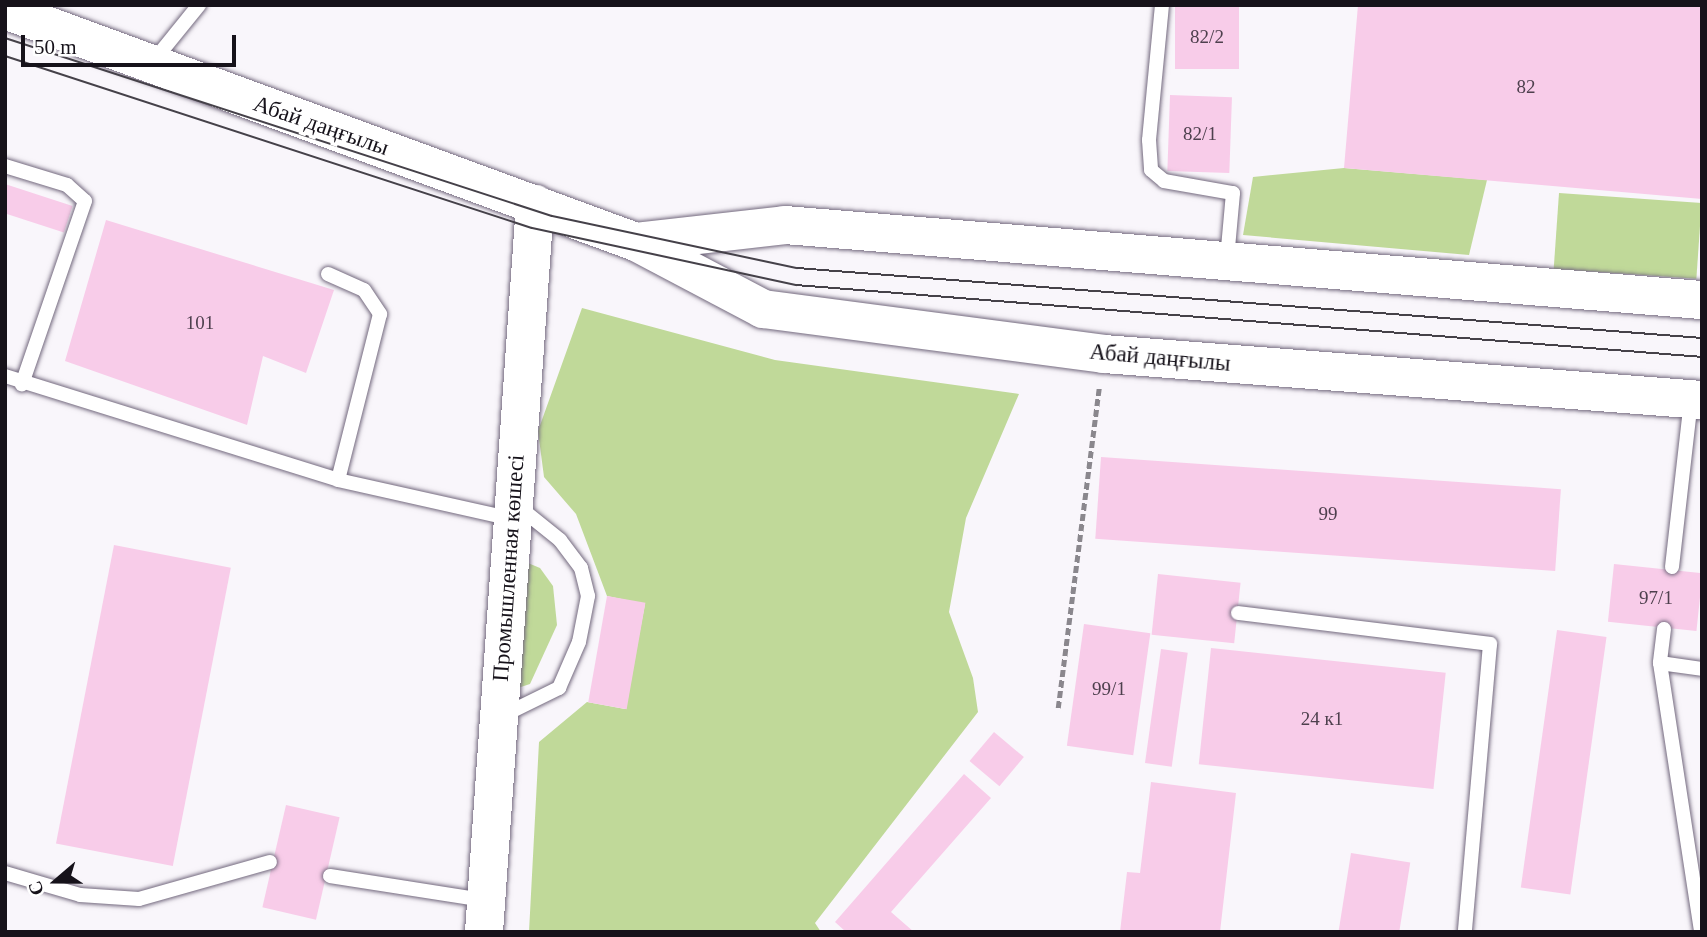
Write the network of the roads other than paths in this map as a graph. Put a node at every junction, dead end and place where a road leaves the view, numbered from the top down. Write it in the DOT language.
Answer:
graph roads {
  1 [pos="199,5"];
  2 [pos="1162,5"];
  3 [pos="5,10"];
  4 [pos="149,66"];
  5 [pos="5,166"];
  6 [pos="536,204"];
  7 [pos="636,242"];
  8 [pos="1227,260"];
  9 [pos="328,274"];
  10 [pos="1702,300"];
  11 [pos="5,376"];
  12 [pos="22,384"];
  13 [pos="1696,399"];
  14 [pos="338,480"];
  15 [pos="514,511"];
  16 [pos="1672,567"];
  17 [pos="1238,612"];
  18 [pos="1664,629"];
  19 [pos="1660,663"];
  20 [pos="1702,669"];
  21 [pos="498,718"];
  22 [pos="270,862"];
  23 [pos="5,873"];
  24 [pos="330,876"];
  25 [pos="485,916"];
  26 [pos="1465,932"];
  27 [pos="1701,932"];
  1 -- 4 [label="lane"];
  2 -- 8 [label="lane"];
  3 -- 4 [label="main road, Абай даңғылы"];
  4 -- 6 [label="main road, Абай даңғылы"];
  5 -- 12 [label="lane"];
  6 -- 7 [label="main road, Абай даңғылы"];
  6 -- 15 [label="main road, Промышленная көшесі"];
  7 -- 8 [label="main road, Абай даңғылы"];
  7 -- 13 [label="main road, Абай даңғылы"];
  8 -- 10 [label="main road, Абай даңғылы"];
  9 -- 14 [label="lane"];
  11 -- 12 [label="lane"];
  12 -- 14 [label="lane"];
  13 -- 16 [label="lane"];
  14 -- 15 [label="lane"];
  15 -- 21 [label="main road, Промышленная көшесі"];
  15 -- 21 [label="lane"];
  17 -- 26 [label="lane"];
  18 -- 19 [label="lane"];
  19 -- 20 [label="lane"];
  19 -- 27 [label="lane"];
  21 -- 25 [label="main road, Промышленная көшесі"];
  22 -- 23 [label="lane"];
  24 -- 25 [label="lane"];
}
